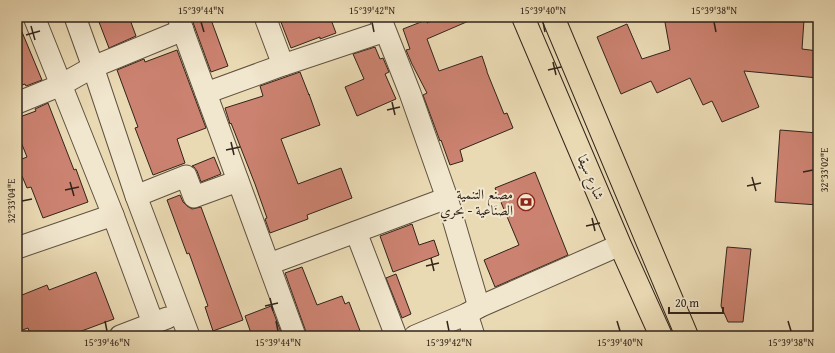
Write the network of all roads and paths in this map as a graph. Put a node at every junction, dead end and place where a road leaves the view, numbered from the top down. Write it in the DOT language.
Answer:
graph roads {
  1 [pos="34,17"];
  2 [pos="265,17"];
  3 [pos="523,17"];
  4 [pos="552,17"];
  5 [pos="79,18"];
  6 [pos="181,24"];
  7 [pos="383,24"];
  8 [pos="283,65"];
  9 [pos="93,67"];
  10 [pos="62,85"];
  11 [pos="206,93"];
  12 [pos="17,103"];
  13 [pos="238,181"];
  14 [pos="136,196"];
  15 [pos="447,198"];
  16 [pos="113,215"];
  17 [pos="356,232"];
  18 [pos="620,245"];
  19 [pos="17,248"];
  20 [pos="269,264"];
  21 [pos="473,311"];
  22 [pos="180,313"];
  23 [pos="153,324"];
  24 [pos="120,336"];
  25 [pos="189,336"];
  26 [pos="295,336"];
  27 [pos="396,336"];
  28 [pos="415,336"];
  29 [pos="474,336"];
  30 [pos="661,336"];
  31 [pos="687,336"];
  1 -- 10 [label="street"];
  2 -- 8 [label="street"];
  3 -- 18 [label="main road, شارع سيقا"];
  4 -- 31 [label="main road, شارع سيقا"];
  5 -- 9 [label="street"];
  6 -- 9 [label="street"];
  6 -- 11 [label="street"];
  7 -- 8 [label="street"];
  7 -- 15 [label="street"];
  8 -- 11 [label="street"];
  9 -- 10 [label="street"];
  9 -- 14 [label="street"];
  10 -- 12 [label="street"];
  10 -- 16 [label="street"];
  11 -- 13 [label="street"];
  13 -- 14 [label="street"];
  13 -- 20 [label="street"];
  14 -- 22 [label="street"];
  15 -- 17 [label="street"];
  15 -- 21 [label="street"];
  16 -- 19 [label="street"];
  16 -- 23 [label="street"];
  17 -- 20 [label="street"];
  17 -- 27 [label="street"];
  18 -- 21 [label="street"];
  18 -- 30 [label="main road, شارع سيقا"];
  20 -- 26 [label="street"];
  21 -- 28 [label="street"];
  21 -- 29 [label="street"];
  22 -- 23 [label="street"];
  22 -- 25 [label="street"];
  23 -- 24 [label="street"];
}
